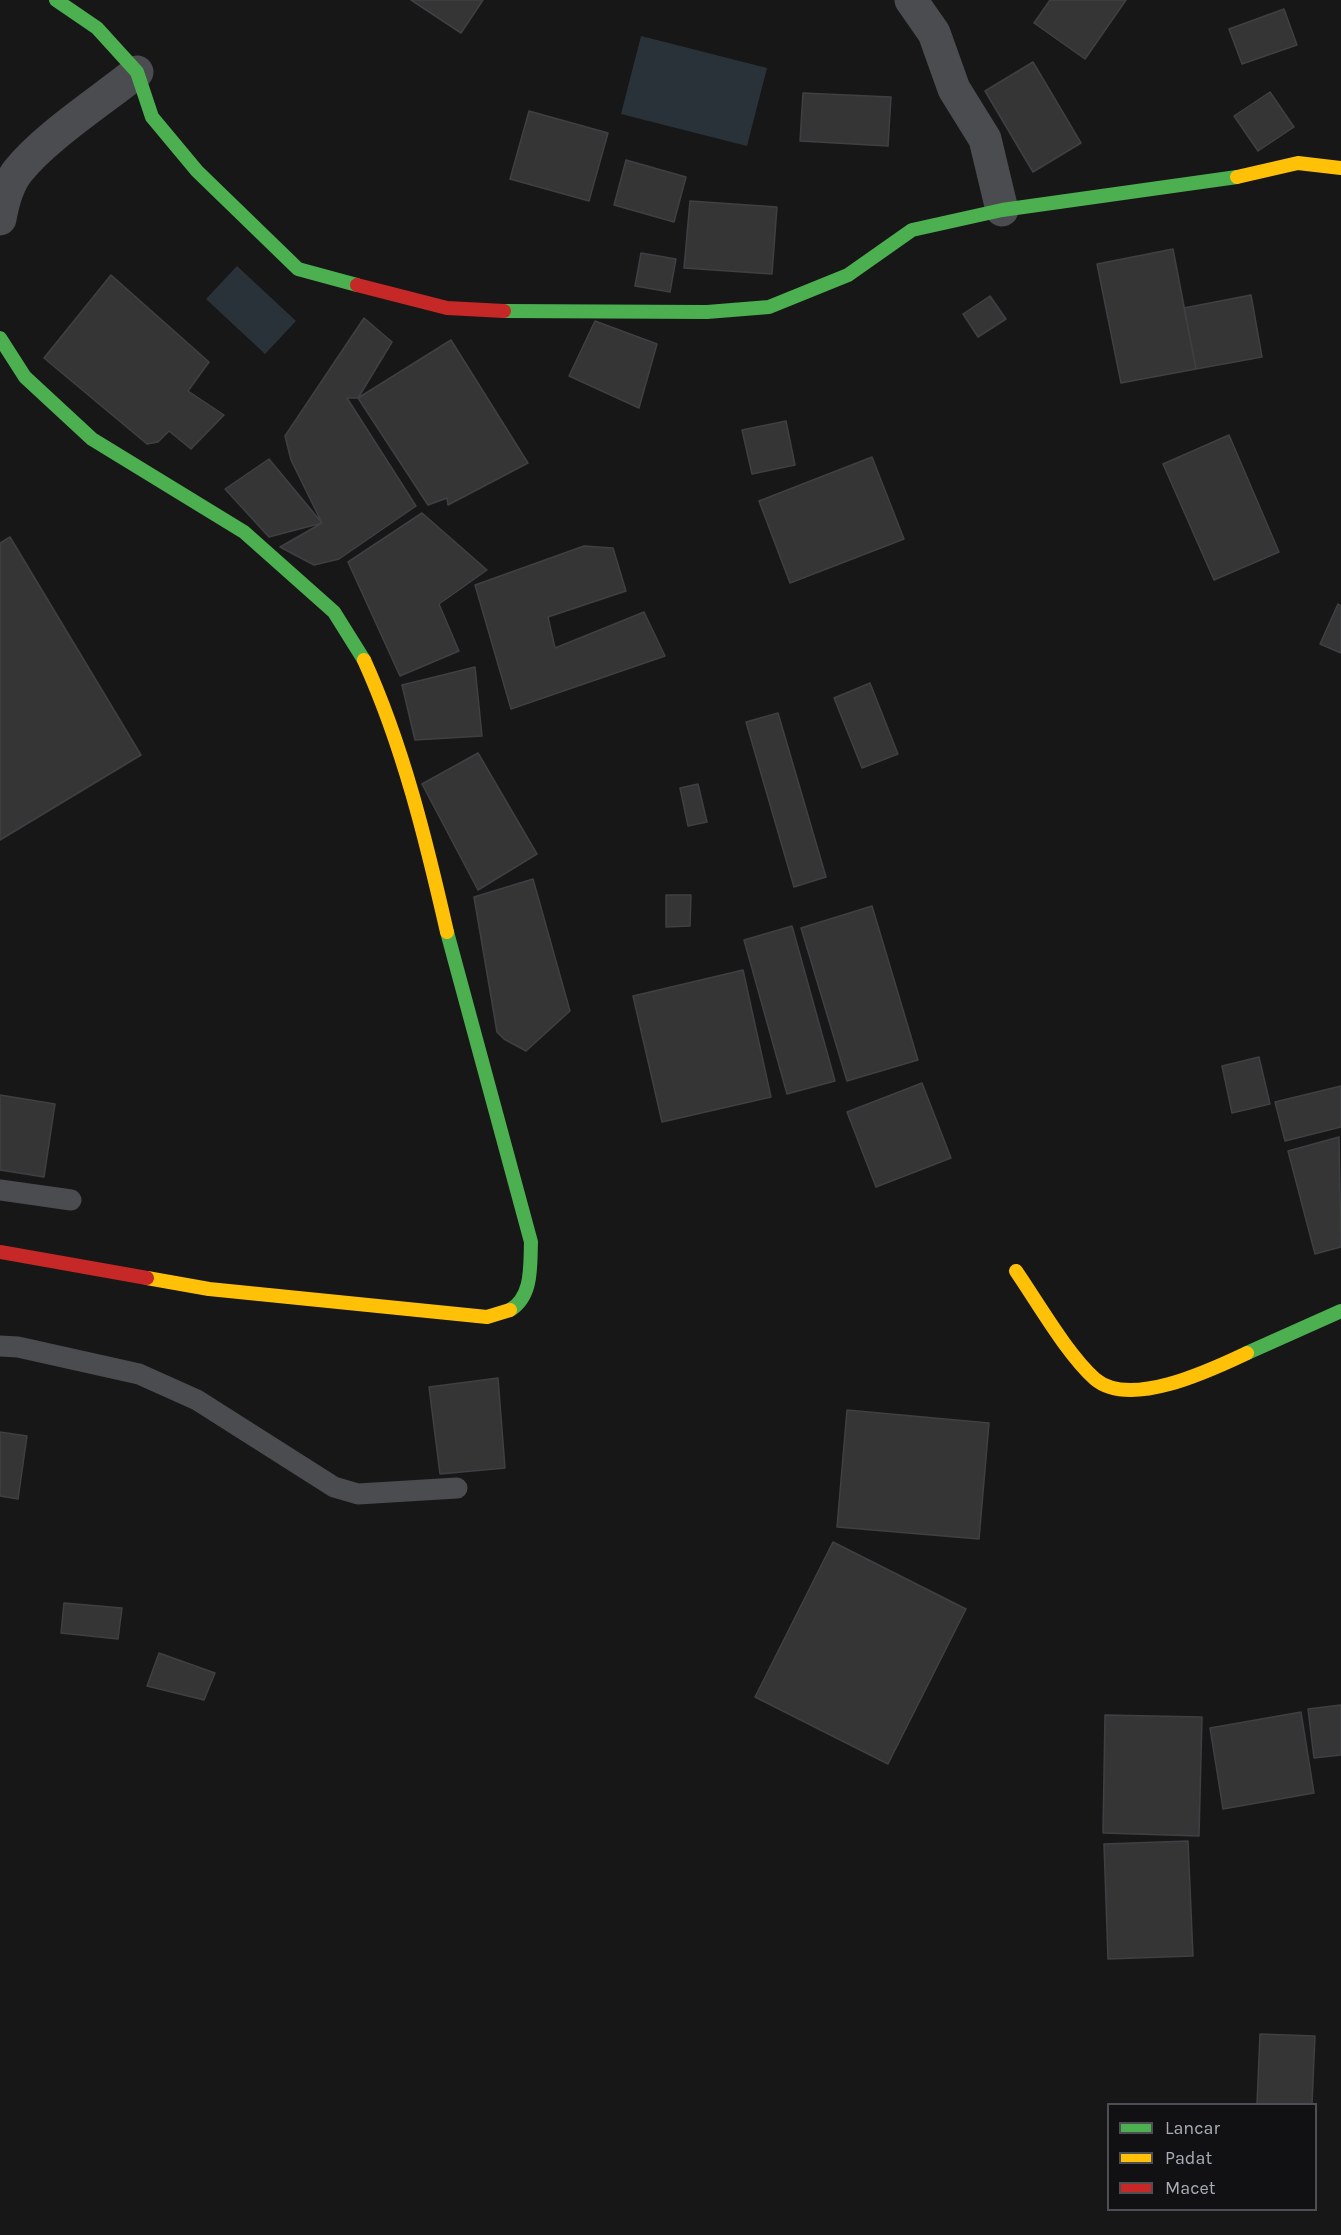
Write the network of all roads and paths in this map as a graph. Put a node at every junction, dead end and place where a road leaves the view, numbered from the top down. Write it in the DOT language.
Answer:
graph roads {
  1 [pos="56,0"];
  2 [pos="911,0"];
  3 [pos="137,72"];
  4 [pos="1341,149"];
  5 [pos="1298,162"];
  6 [pos="1341,168"];
  7 [pos="1002,210"];
  8 [pos="0,219"];
  9 [pos="0,338"];
  10 [pos="0,1191"];
  11 [pos="71,1200"];
  12 [pos="0,1252"];
  13 [pos="1016,1271"];
  14 [pos="1341,1311"];
  15 [pos="0,1346"];
  16 [pos="457,1488"];
  1 -- 3 [label="street"];
  2 -- 7 [label="street"];
  3 -- 7 [label="street"];
  3 -- 8 [label="street"];
  4 -- 5 [label="street"];
  5 -- 6 [label="street"];
  5 -- 7 [label="street"];
  9 -- 12 [label="street"];
  10 -- 11 [label="lane"];
  13 -- 14 [label="street"];
  15 -- 16 [label="lane"];
}
